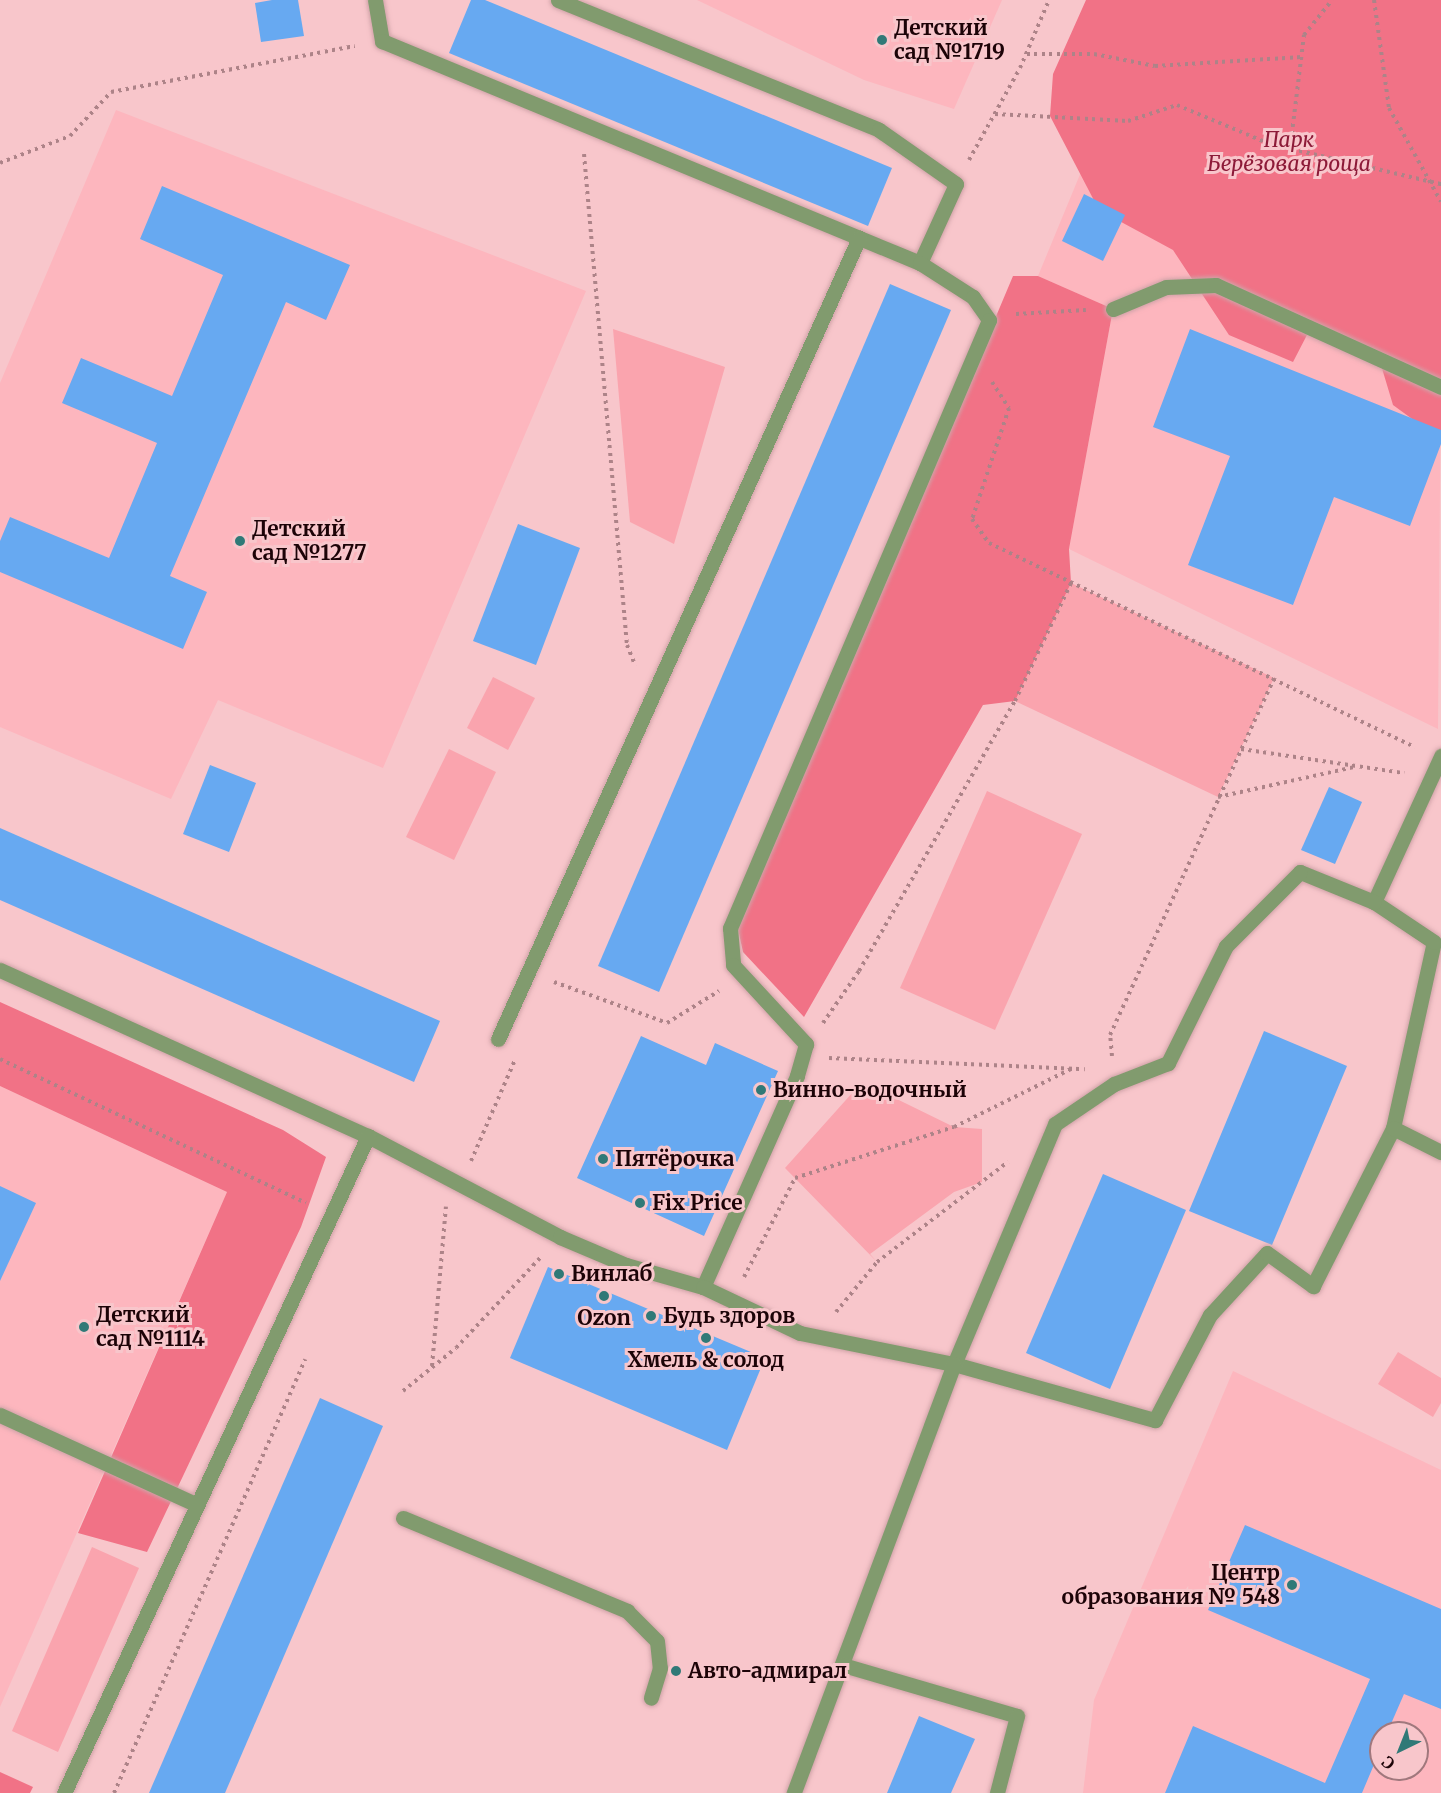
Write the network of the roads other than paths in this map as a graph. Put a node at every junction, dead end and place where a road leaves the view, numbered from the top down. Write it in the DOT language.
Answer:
graph roads {
  1 [pos="375,0"];
  2 [pos="558,0"];
  3 [pos="859,238"];
  4 [pos="920,263"];
  5 [pos="1113,309"];
  6 [pos="1441,387"];
  7 [pos="1441,758"];
  8 [pos="1374,902"];
  9 [pos="1438,944"];
  10 [pos="0,970"];
  11 [pos="498,1039"];
  12 [pos="1393,1128"];
  13 [pos="368,1136"];
  14 [pos="1441,1152"];
  15 [pos="703,1287"];
  16 [pos="954,1364"];
  17 [pos="0,1415"];
  18 [pos="195,1504"];
  19 [pos="403,1518"];
  20 [pos="843,1665"];
  21 [pos="651,1698"];
  22 [pos="64,1793"];
  23 [pos="794,1793"];
  24 [pos="997,1793"];
  1 -- 3 [label="lane"];
  2 -- 4 [label="lane"];
  3 -- 4 [label="lane"];
  3 -- 11 [label="lane"];
  4 -- 15 [label="lane"];
  5 -- 6 [label="lane"];
  7 -- 8 [label="lane"];
  8 -- 9 [label="lane"];
  8 -- 16 [label="lane"];
  9 -- 12 [label="lane"];
  10 -- 13 [label="lane"];
  12 -- 14 [label="lane"];
  12 -- 16 [label="lane"];
  13 -- 15 [label="lane"];
  13 -- 18 [label="lane"];
  15 -- 16 [label="lane"];
  16 -- 20 [label="lane"];
  17 -- 18 [label="lane"];
  18 -- 22 [label="lane"];
  19 -- 21 [label="lane"];
  20 -- 23 [label="lane"];
  20 -- 24 [label="lane"];
}
